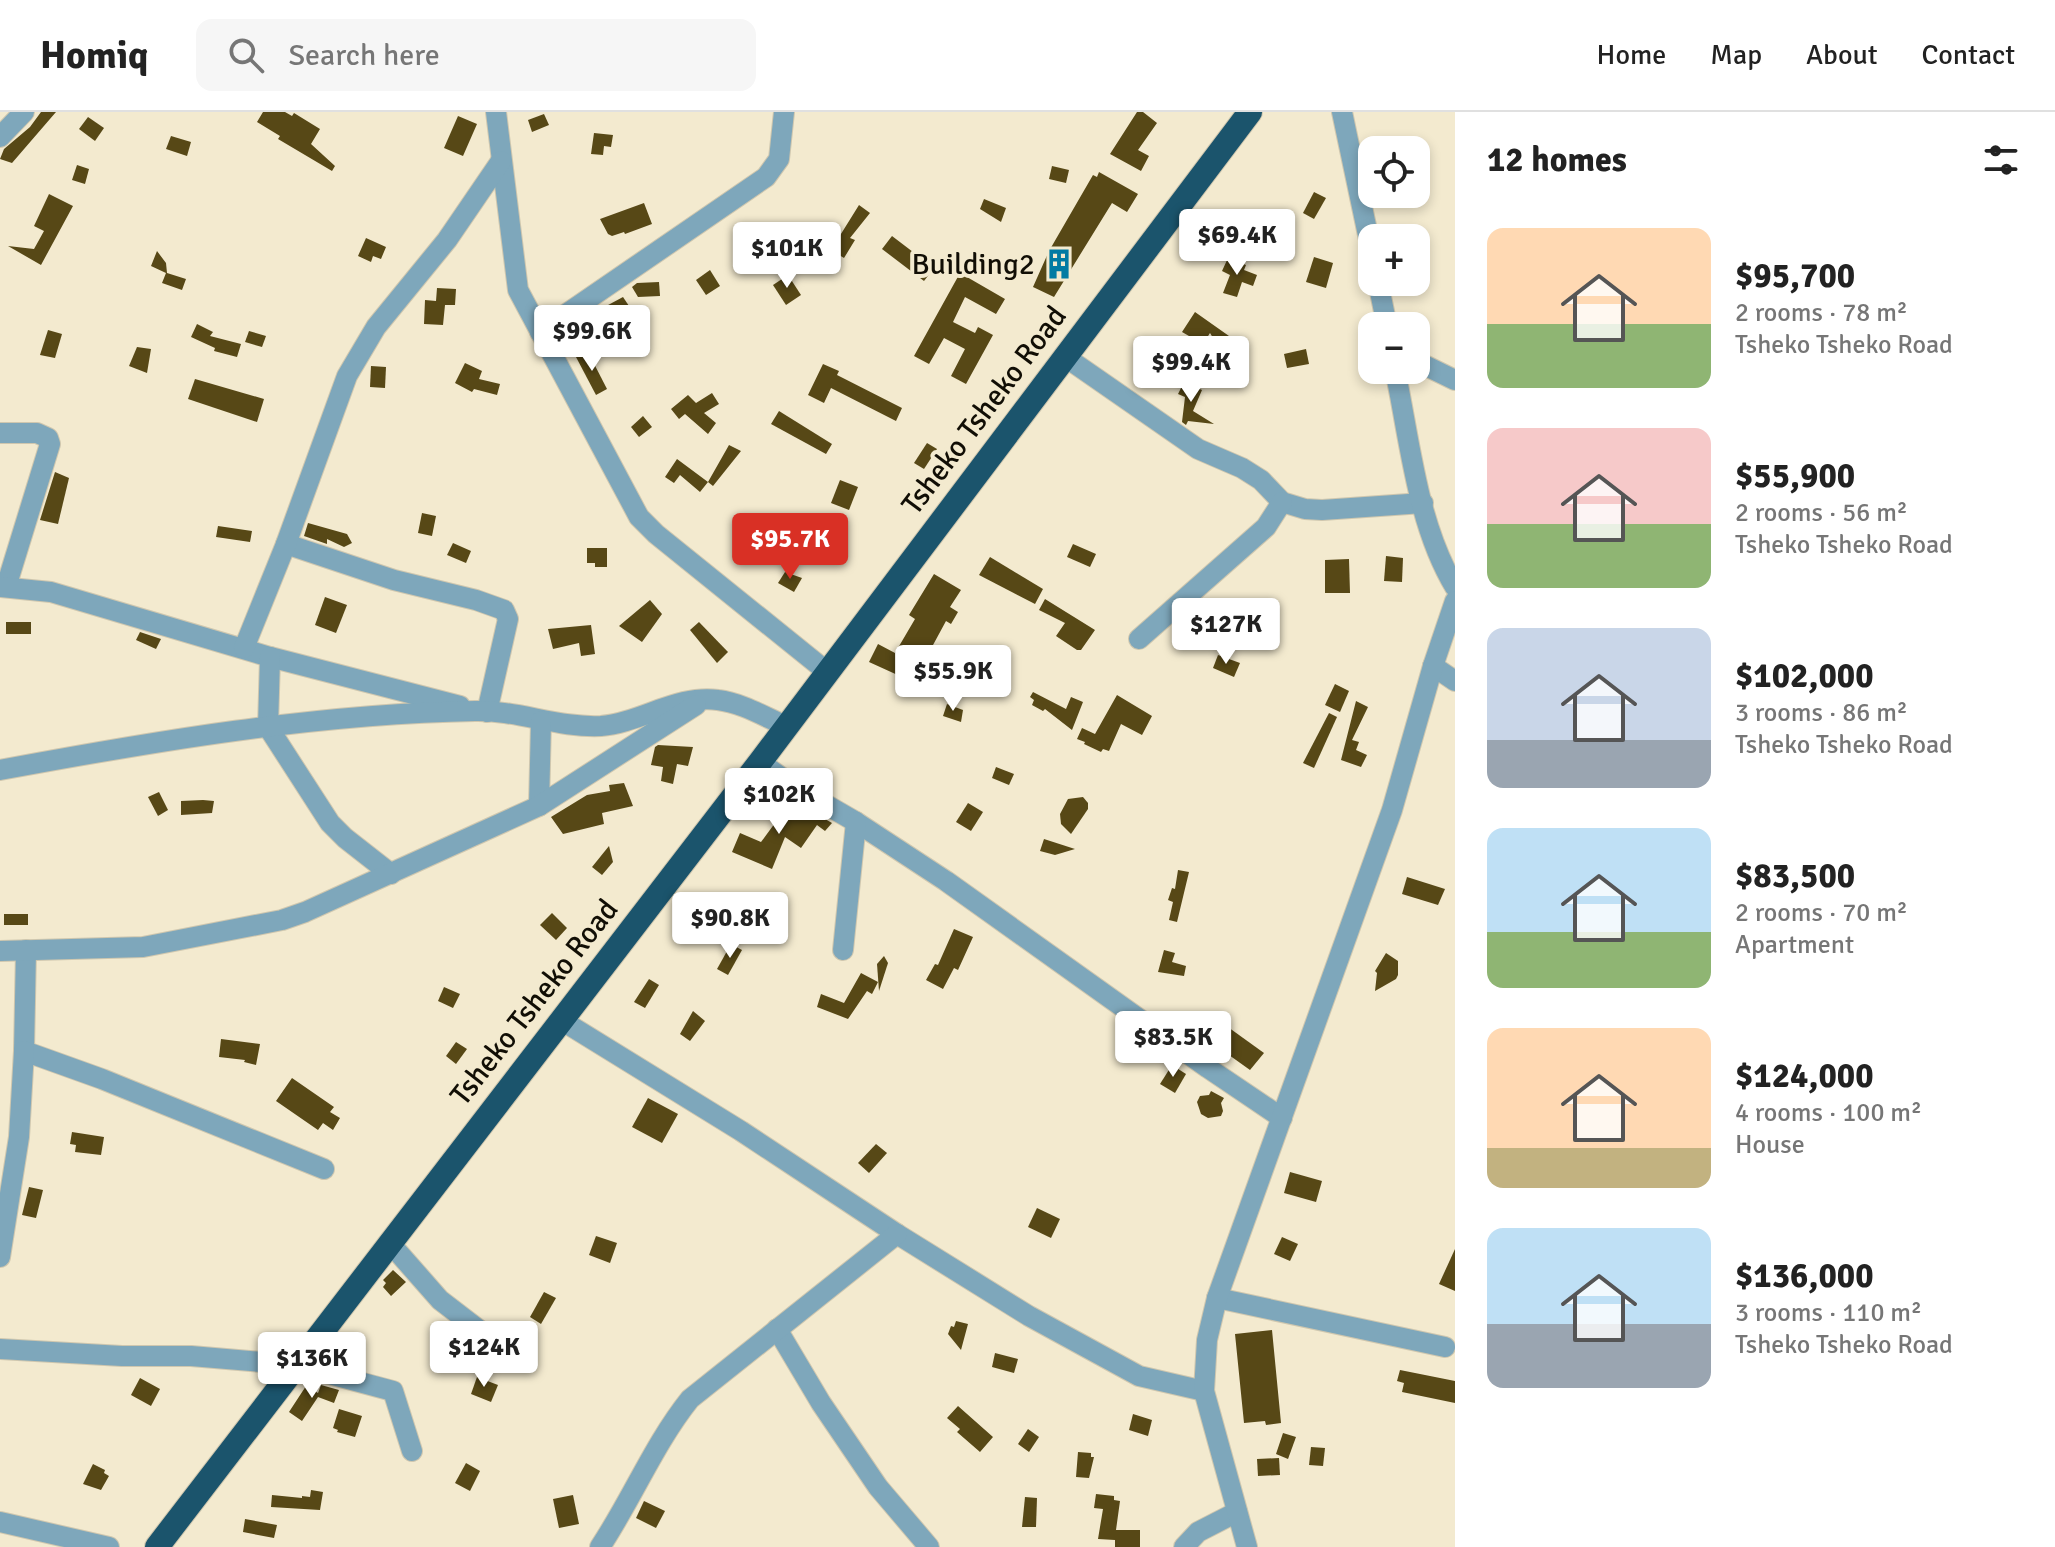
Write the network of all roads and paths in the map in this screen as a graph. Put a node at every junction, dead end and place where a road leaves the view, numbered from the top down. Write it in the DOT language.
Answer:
graph roads {
  1 [pos="24,112"];
  2 [pos="496,112"];
  3 [pos="784,112"];
  4 [pos="1250,112"];
  5 [pos="1342,112"];
  6 [pos="0,137"];
  7 [pos="501,161"];
  8 [pos="1366,224"];
  9 [pos="540,332"];
  10 [pos="1064,356"];
  11 [pos="1430,368"];
  12 [pos="1455,380"];
  13 [pos="1398,384"];
  14 [pos="0,433"];
  15 [pos="1282,502"];
  16 [pos="1423,503"];
  17 [pos="286,544"];
  18 [pos="3,587"];
  19 [pos="1455,587"];
  20 [pos="1455,601"];
  21 [pos="1139,639"];
  22 [pos="244,648"];
  23 [pos="270,657"];
  24 [pos="1433,666"];
  25 [pos="826,671"];
  26 [pos="1455,681"];
  27 [pos="703,701"];
  28 [pos="482,711"];
  29 [pos="541,721"];
  30 [pos="786,726"];
  31 [pos="268,727"];
  32 [pos="760,762"];
  33 [pos="0,770"];
  34 [pos="539,806"];
  35 [pos="856,822"];
  36 [pos="391,874"];
  37 [pos="26,950"];
  38 [pos="843,950"];
  39 [pos="0,951"];
  40 [pos="561,1020"];
  41 [pos="24,1051"];
  42 [pos="1282,1118"];
  43 [pos="324,1169"];
  44 [pos="897,1234"];
  45 [pos="389,1242"];
  46 [pos="0,1257"];
  47 [pos="1217,1298"];
  48 [pos="777,1329"];
  49 [pos="496,1343"];
  50 [pos="1445,1347"];
  51 [pos="0,1349"];
  52 [pos="296,1365"];
  53 [pos="1204,1391"];
  54 [pos="412,1451"];
  55 [pos="1237,1512"];
  56 [pos="0,1522"];
  57 [pos="109,1547"];
  58 [pos="157,1547"];
  59 [pos="600,1547"];
  60 [pos="929,1547"];
  61 [pos="1184,1547"];
  62 [pos="1247,1547"];
  1 -- 6 [label="street"];
  2 -- 7 [label="street"];
  3 -- 9 [label="street"];
  4 -- 10 [label="highway, Tsheko Tsheko Road"];
  5 -- 8 [label="street"];
  7 -- 9 [label="street"];
  7 -- 17 [label="street"];
  9 -- 25 [label="street"];
  10 -- 15 [label="street"];
  10 -- 25 [label="highway, Tsheko Tsheko Road"];
  11 -- 12 [label="street"];
  13 -- 16 [label="street"];
  14 -- 18 [label="street"];
  15 -- 16 [label="street"];
  15 -- 21 [label="street"];
  16 -- 19 [label="street"];
  17 -- 22 [label="street"];
  17 -- 28 [label="street"];
  18 -- 22 [label="street"];
  20 -- 24 [label="street"];
  22 -- 23 [label="street"];
  23 -- 28 [label="street"];
  23 -- 31 [label="street"];
  24 -- 26 [label="street"];
  24 -- 42 [label="street"];
  25 -- 30 [label="highway, Tsheko Tsheko Road"];
  27 -- 29 [label="street"];
  27 -- 30 [label="street"];
  27 -- 34 [label="street"];
  28 -- 29 [label="street"];
  28 -- 31 [label="street"];
  29 -- 34 [label="street"];
  30 -- 32 [label="highway, Tsheko Tsheko Road"];
  31 -- 33 [label="street"];
  31 -- 36 [label="street"];
  32 -- 35 [label="street"];
  32 -- 40 [label="highway, Tsheko Tsheko Road"];
  34 -- 36 [label="street"];
  35 -- 38 [label="street"];
  35 -- 42 [label="street"];
  36 -- 37 [label="street"];
  37 -- 39 [label="street"];
  37 -- 41 [label="street"];
  40 -- 44 [label="street"];
  40 -- 45 [label="highway, Tsheko Tsheko Road"];
  41 -- 43 [label="street"];
  41 -- 46 [label="street"];
  42 -- 47 [label="street"];
  44 -- 48 [label="street"];
  44 -- 53 [label="street"];
  45 -- 49 [label="street"];
  45 -- 52 [label="highway, Tsheko Tsheko Road"];
  47 -- 50 [label="street"];
  47 -- 53 [label="street"];
  48 -- 59 [label="street"];
  48 -- 60 [label="street"];
  51 -- 52 [label="street"];
  52 -- 54 [label="street"];
  52 -- 58 [label="highway, Tsheko Tsheko Road"];
  53 -- 55 [label="street"];
  55 -- 61 [label="street"];
  55 -- 62 [label="street"];
  56 -- 57 [label="street"];
}
